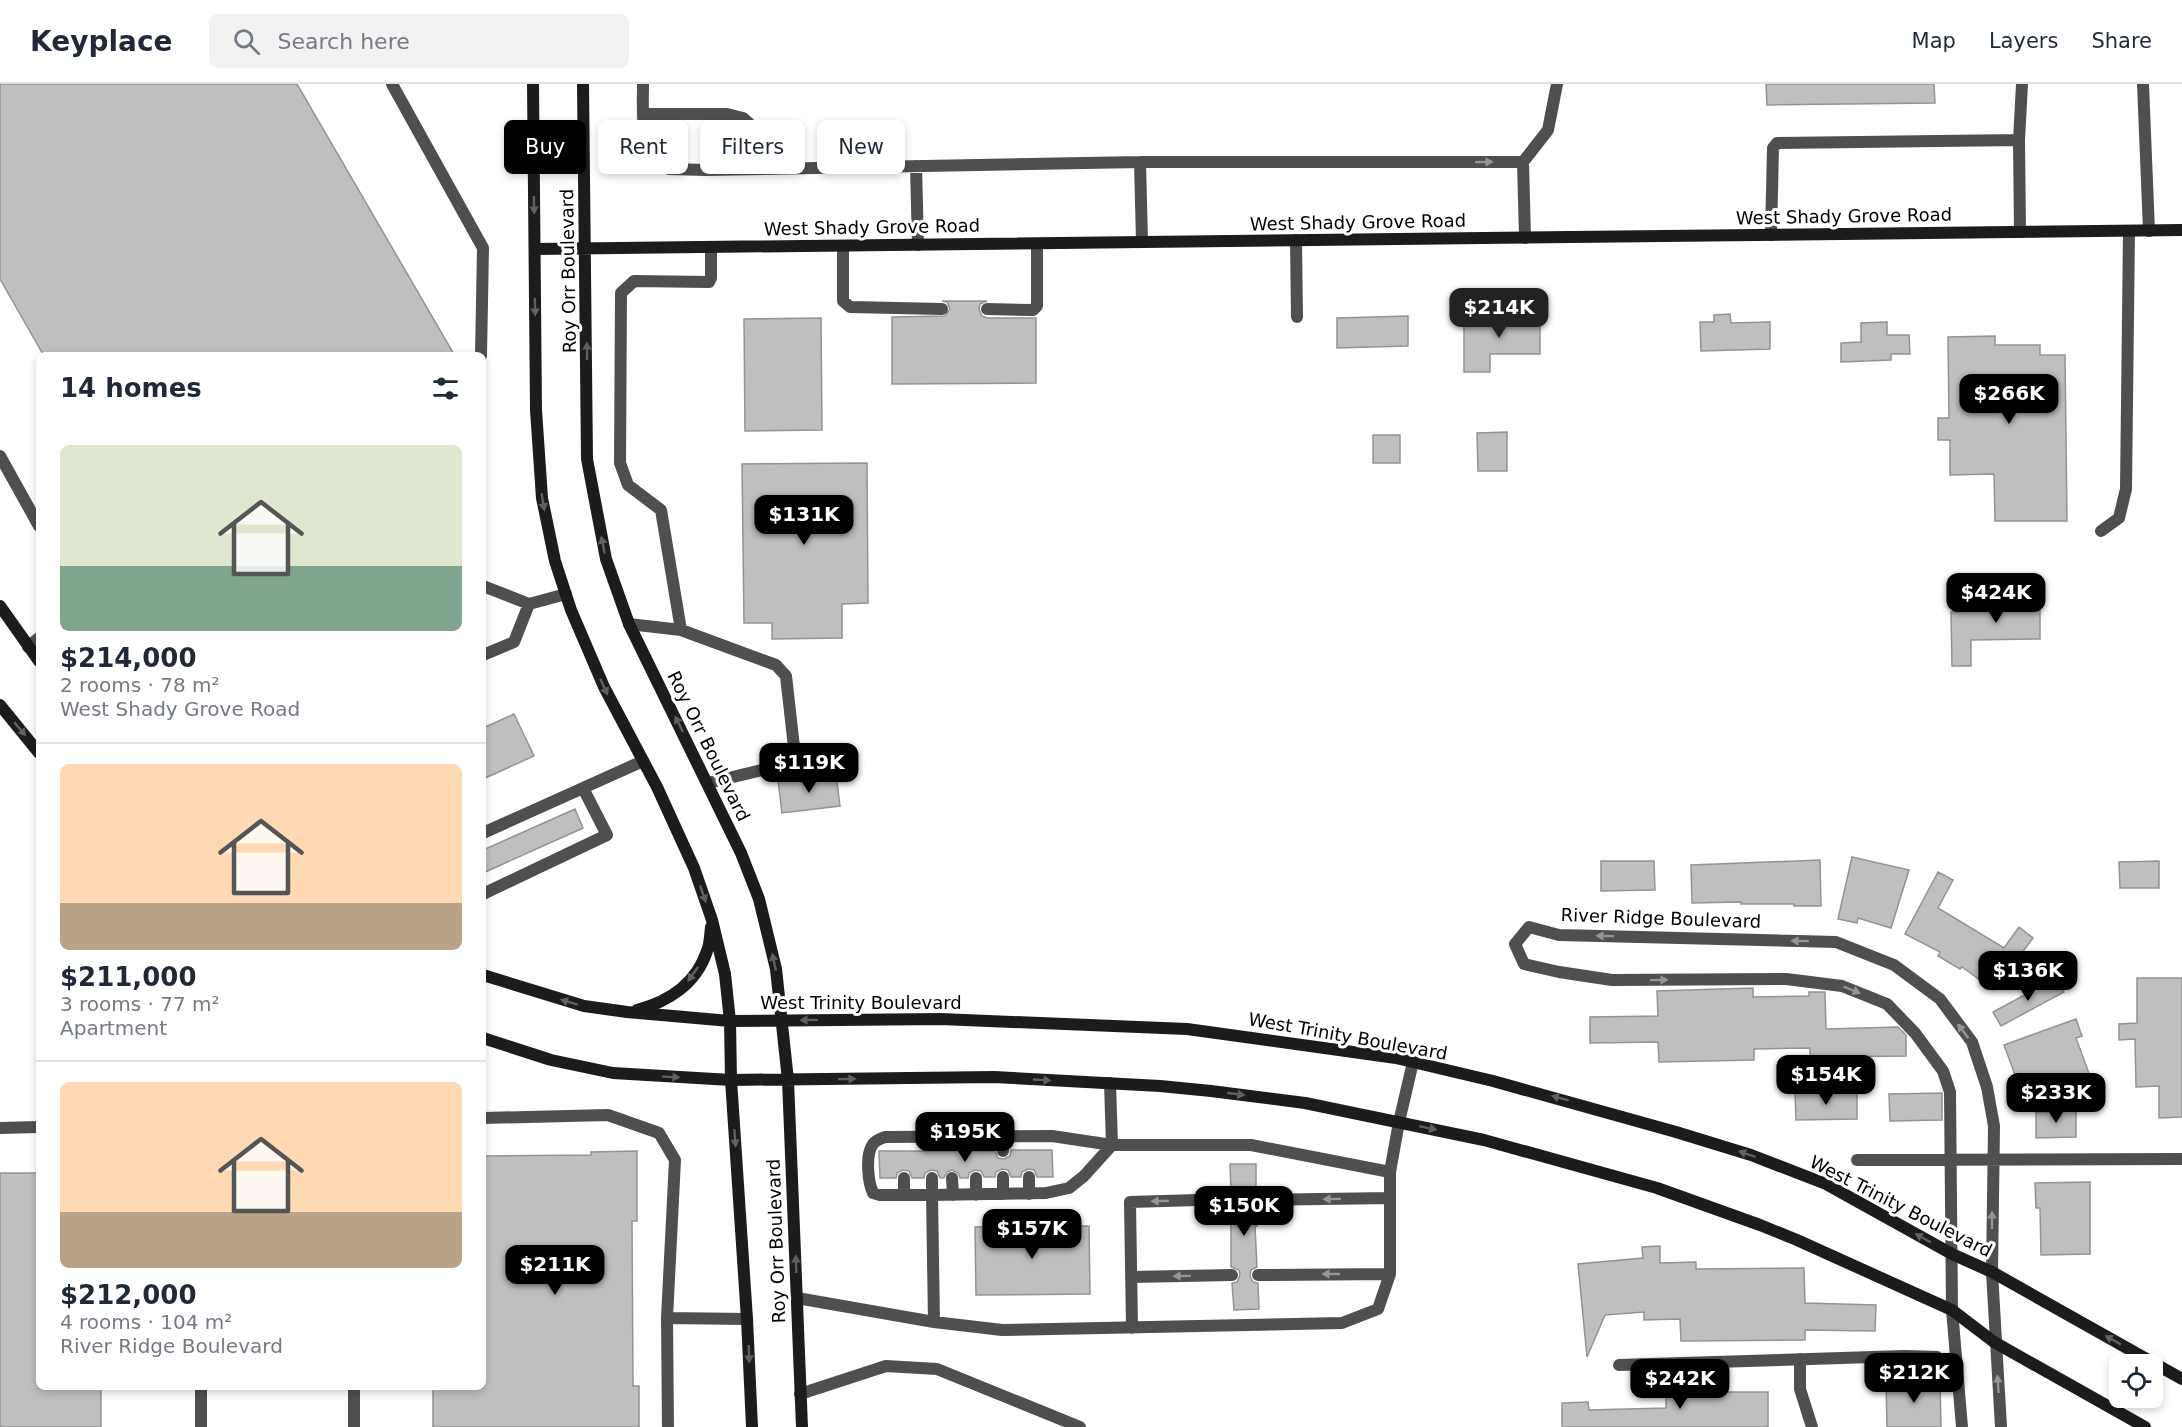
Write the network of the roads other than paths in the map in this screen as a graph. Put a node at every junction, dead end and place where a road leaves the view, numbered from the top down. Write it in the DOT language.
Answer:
graph roads {
  1 [pos="392,84"];
  2 [pos="532,84"];
  3 [pos="583,84"];
  4 [pos="643,84"];
  5 [pos="1557,84"];
  6 [pos="2022,84"];
  7 [pos="2143,84"];
  8 [pos="643,114"];
  9 [pos="745,120"];
  10 [pos="2019,140"];
  11 [pos="1140,162"];
  12 [pos="1523,162"];
  13 [pos="916,166"];
  14 [pos="805,168"];
  15 [pos="700,169"];
  16 [pos="2182,230"];
  17 [pos="2129,231"];
  18 [pos="2149,231"];
  19 [pos="2020,232"];
  20 [pos="1771,235"];
  21 [pos="1525,238"];
  22 [pos="1296,240"];
  23 [pos="1142,242"];
  24 [pos="1037,244"];
  25 [pos="918,245"];
  26 [pos="843,246"];
  27 [pos="711,247"];
  28 [pos="586,248"];
  29 [pos="534,249"];
  30 [pos="942,309"];
  31 [pos="987,309"];
  32 [pos="1297,316"];
  33 [pos="481,352"];
  34 [pos="0,456"];
  35 [pos="36,521"];
  36 [pos="2101,531"];
  37 [pos="486,587"];
  38 [pos="566,594"];
  39 [pos="529,604"];
  40 [pos="0,606"];
  41 [pos="629,624"];
  42 [pos="681,630"];
  43 [pos="36,640"];
  44 [pos="28,647"];
  45 [pos="486,654"];
  46 [pos="36,657"];
  47 [pos="0,705"];
  48 [pos="36,749"];
  49 [pos="643,761"];
  50 [pos="708,783"];
  51 [pos="583,788"];
  52 [pos="486,832"];
  53 [pos="486,893"];
  54 [pos="712,920"];
  55 [pos="486,976"];
  56 [pos="627,1012"];
  57 [pos="781,1020"];
  58 [pos="730,1021"];
  59 [pos="486,1039"];
  60 [pos="1413,1062"];
  61 [pos="730,1080"];
  62 [pos="788,1080"];
  63 [pos="1110,1083"];
  64 [pos="486,1118"];
  65 [pos="1399,1122"];
  66 [pos="36,1127"];
  67 [pos="0,1128"];
  68 [pos="975,1136"];
  69 [pos="1002,1136"];
  70 [pos="1028,1136"];
  71 [pos="903,1137"];
  72 [pos="932,1137"];
  73 [pos="951,1137"];
  74 [pos="1112,1145"];
  75 [pos="975,1150"];
  76 [pos="1028,1150"];
  77 [pos="904,1151"];
  78 [pos="932,1151"];
  79 [pos="951,1151"];
  80 [pos="1003,1151"];
  81 [pos="1952,1160"];
  82 [pos="1993,1160"];
  83 [pos="2182,1160"];
  84 [pos="1857,1161"];
  85 [pos="1390,1172"];
  86 [pos="1003,1177"];
  87 [pos="1029,1177"];
  88 [pos="904,1178"];
  89 [pos="932,1178"];
  90 [pos="952,1178"];
  91 [pos="976,1178"];
  92 [pos="1003,1194"];
  93 [pos="1029,1194"];
  94 [pos="932,1195"];
  95 [pos="953,1195"];
  96 [pos="976,1195"];
  97 [pos="904,1196"];
  98 [pos="1390,1198"];
  99 [pos="1231,1200"];
  100 [pos="1257,1200"];
  101 [pos="1952,1254"];
  102 [pos="1992,1272"];
  103 [pos="1390,1274"];
  104 [pos="1232,1275"];
  105 [pos="1258,1275"];
  106 [pos="1131,1277"];
  107 [pos="797,1298"];
  108 [pos="1952,1310"];
  109 [pos="667,1318"];
  110 [pos="747,1318"];
  111 [pos="934,1322"];
  112 [pos="1132,1328"];
  113 [pos="1994,1342"];
  114 [pos="1937,1357"];
  115 [pos="1800,1359"];
  116 [pos="1619,1365"];
  117 [pos="2182,1379"];
  118 [pos="201,1390"];
  119 [pos="354,1390"];
  120 [pos="800,1394"];
  121 [pos="201,1427"];
  122 [pos="354,1427"];
  123 [pos="668,1427"];
  124 [pos="752,1427"];
  125 [pos="802,1427"];
  126 [pos="1080,1427"];
  127 [pos="1812,1427"];
  128 [pos="1962,1427"];
  129 [pos="2001,1427"];
  130 [pos="2145,1427"];
  1 -- 33 [label="street"];
  2 -- 29 [label="main road, Roy Orr Boulevard, one-way"];
  3 -- 28 [label="main road, Roy Orr Boulevard"];
  4 -- 8 [label="street"];
  5 -- 12 [label="street"];
  6 -- 10 [label="street"];
  7 -- 18 [label="street"];
  8 -- 9 [label="street"];
  8 -- 15 [label="street"];
  10 -- 19 [label="street"];
  10 -- 20 [label="street"];
  11 -- 12 [label="street, one-way"];
  11 -- 13 [label="street"];
  11 -- 23 [label="street"];
  12 -- 21 [label="street"];
  13 -- 14 [label="street"];
  13 -- 25 [label="street"];
  16 -- 18 [label="main road, West Shady Grove Road"];
  17 -- 18 [label="main road, West Shady Grove Road"];
  17 -- 19 [label="main road, West Shady Grove Road"];
  17 -- 36 [label="street"];
  19 -- 20 [label="main road, West Shady Grove Road"];
  20 -- 21 [label="main road, West Shady Grove Road"];
  21 -- 22 [label="main road, West Shady Grove Road"];
  22 -- 23 [label="main road, West Shady Grove Road"];
  22 -- 32 [label="street"];
  23 -- 24 [label="main road, West Shady Grove Road"];
  24 -- 25 [label="main road, West Shady Grove Road"];
  24 -- 31 [label="street"];
  25 -- 26 [label="main road, West Shady Grove Road"];
  26 -- 27 [label="main road, West Shady Grove Road"];
  26 -- 30 [label="street"];
  27 -- 28 [label="main road, West Shady Grove Road"];
  27 -- 42 [label="street"];
  28 -- 29 [label="main road, West Shady Grove Road"];
  41 -- 28 [label="main road, Roy Orr Boulevard, one-way"];
  29 -- 38 [label="main road, Roy Orr Boulevard, one-way"];
  34 -- 35 [label="street"];
  37 -- 39 [label="street"];
  38 -- 39 [label="street"];
  38 -- 49 [label="main road, Roy Orr Boulevard, one-way"];
  39 -- 45 [label="street"];
  40 -- 44 [label="main road"];
  41 -- 42 [label="street"];
  50 -- 41 [label="main road, Roy Orr Boulevard, one-way"];
  42 -- 50 [label="street"];
  43 -- 44 [label="street"];
  44 -- 46 [label="main road"];
  47 -- 48 [label="main road, one-way"];
  49 -- 51 [label="street"];
  49 -- 54 [label="main road, Roy Orr Boulevard, one-way"];
  57 -- 50 [label="main road, Roy Orr Boulevard, one-way"];
  51 -- 52 [label="street"];
  51 -- 53 [label="street"];
  54 -- 56 [label="main road, one-way"];
  54 -- 58 [label="main road, Roy Orr Boulevard"];
  56 -- 55 [label="main road, West Trinity Boulevard, one-way"];
  56 -- 58 [label="main road, West Trinity Boulevard"];
  57 -- 58 [label="main road, West Trinity Boulevard"];
  60 -- 57 [label="main road, West Trinity Boulevard, one-way"];
  57 -- 62 [label="main road, Roy Orr Boulevard"];
  58 -- 61 [label="main road, Roy Orr Boulevard"];
  59 -- 61 [label="main road, one-way"];
  60 -- 65 [label="street"];
  101 -- 60 [label="main road, West Trinity Boulevard, one-way"];
  61 -- 62 [label="main road"];
  61 -- 110 [label="main road, Roy Orr Boulevard, one-way"];
  62 -- 63 [label="main road, one-way"];
  107 -- 62 [label="main road, Roy Orr Boulevard, one-way"];
  63 -- 65 [label="main road, one-way"];
  63 -- 74 [label="street"];
  64 -- 109 [label="street"];
  65 -- 85 [label="street"];
  65 -- 108 [label="main road, one-way"];
  66 -- 67 [label="street"];
  68 -- 69 [label="street"];
  68 -- 73 [label="street"];
  68 -- 75 [label="street"];
  69 -- 70 [label="street"];
  69 -- 80 [label="street"];
  70 -- 74 [label="street"];
  70 -- 76 [label="street"];
  71 -- 72 [label="street"];
  71 -- 77 [label="street"];
  71 -- 97 [label="street"];
  72 -- 73 [label="street"];
  72 -- 78 [label="street"];
  73 -- 79 [label="street"];
  74 -- 85 [label="street"];
  74 -- 93 [label="street"];
  81 -- 82 [label="street"];
  82 -- 81 [label="street, River Ridge Boulevard, one-way"];
  81 -- 84 [label="street"];
  81 -- 101 [label="street, River Ridge Boulevard"];
  82 -- 83 [label="street"];
  102 -- 82 [label="street, River Ridge Boulevard, one-way"];
  85 -- 98 [label="street"];
  86 -- 92 [label="street"];
  87 -- 93 [label="street"];
  88 -- 97 [label="street"];
  89 -- 94 [label="street"];
  90 -- 95 [label="street"];
  91 -- 96 [label="street"];
  92 -- 93 [label="street"];
  92 -- 96 [label="street"];
  94 -- 95 [label="street"];
  94 -- 97 [label="street"];
  94 -- 111 [label="street"];
  95 -- 96 [label="street"];
  98 -- 100 [label="street, one-way"];
  98 -- 103 [label="street"];
  99 -- 106 [label="street, one-way"];
  101 -- 102 [label="main road, West Trinity Boulevard"];
  101 -- 108 [label="street, River Ridge Boulevard"];
  102 -- 113 [label="street, River Ridge Boulevard"];
  117 -- 102 [label="main road, West Trinity Boulevard, one-way"];
  103 -- 105 [label="street, one-way"];
  103 -- 112 [label="street"];
  104 -- 106 [label="street, one-way"];
  106 -- 112 [label="street"];
  107 -- 111 [label="street"];
  107 -- 120 [label="main road, Roy Orr Boulevard"];
  108 -- 113 [label="main road"];
  108 -- 128 [label="street, River Ridge Boulevard"];
  109 -- 110 [label="street"];
  109 -- 123 [label="street"];
  110 -- 124 [label="main road, Roy Orr Boulevard, one-way"];
  111 -- 112 [label="street"];
  129 -- 113 [label="street, River Ridge Boulevard, one-way"];
  113 -- 130 [label="main road"];
  114 -- 115 [label="street"];
  115 -- 116 [label="street"];
  115 -- 127 [label="street"];
  118 -- 121 [label="street"];
  119 -- 122 [label="street"];
  120 -- 125 [label="main road, Roy Orr Boulevard"];
  120 -- 126 [label="street"];
}
